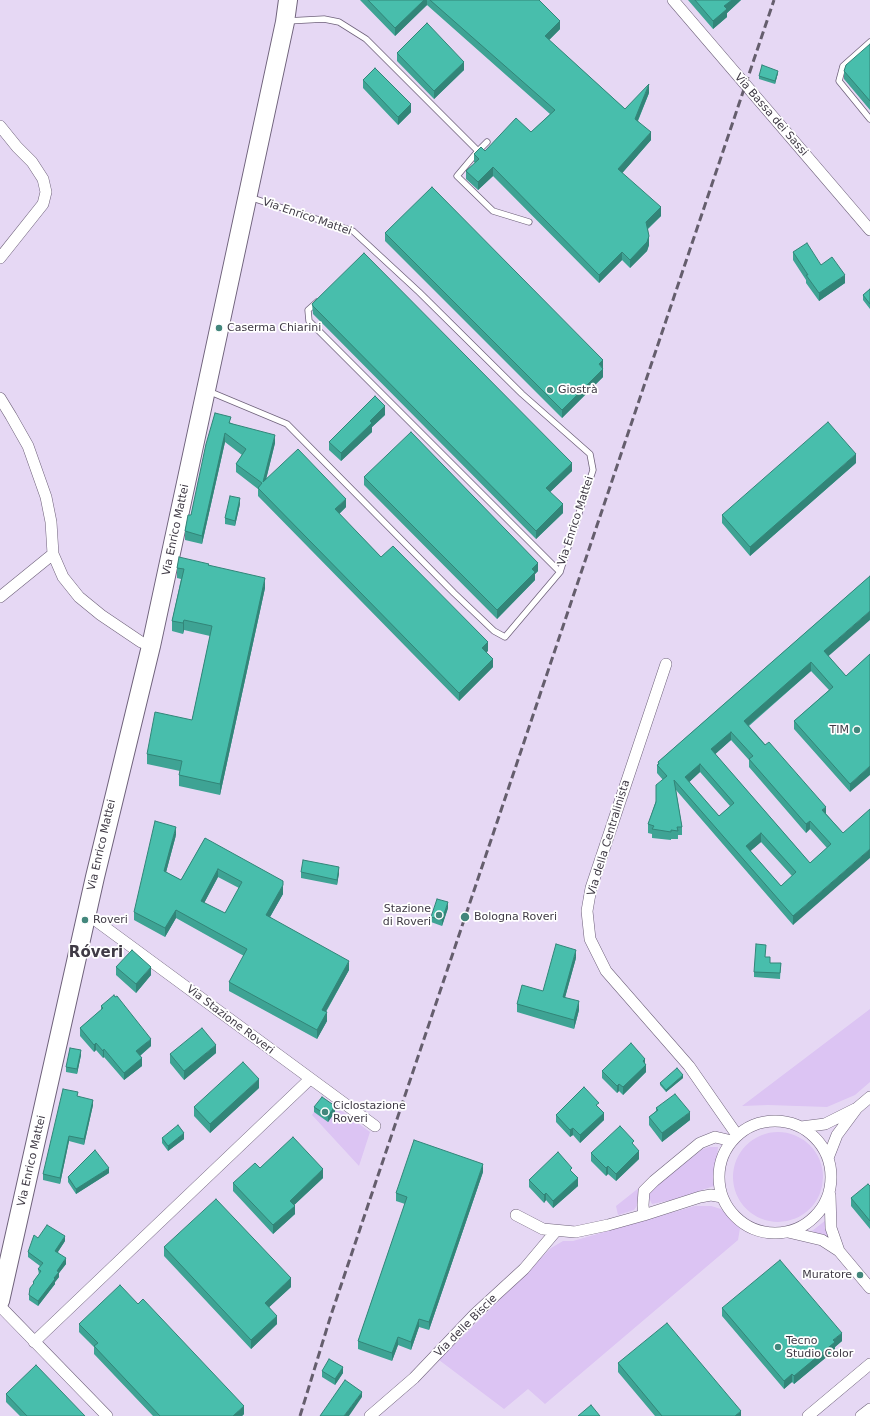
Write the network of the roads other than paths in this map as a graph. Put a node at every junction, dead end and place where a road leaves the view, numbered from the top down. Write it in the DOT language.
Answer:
graph roads {
  1 [pos="288,0"];
  2 [pos="673,0"];
  3 [pos="285,22"];
  4 [pos="870,42"];
  5 [pos="870,119"];
  6 [pos="0,126"];
  7 [pos="487,142"];
  8 [pos="478,150"];
  9 [pos="248,196"];
  10 [pos="528,222"];
  11 [pos="870,230"];
  12 [pos="370,248"];
  13 [pos="365,253"];
  14 [pos="0,258"];
  15 [pos="324,295"];
  16 [pos="206,390"];
  17 [pos="0,398"];
  18 [pos="53,554"];
  19 [pos="560,572"];
  20 [pos="0,597"];
  21 [pos="151,646"];
  22 [pos="666,664"];
  23 [pos="87,914"];
  24 [pos="310,1079"];
  25 [pos="870,1097"];
  26 [pos="857,1108"];
  27 [pos="375,1126"];
  28 [pos="801,1127"];
  29 [pos="735,1138"];
  30 [pos="828,1158"];
  31 [pos="829,1191"];
  32 [pos="722,1197"];
  33 [pos="516,1215"];
  34 [pos="644,1215"];
  35 [pos="556,1231"];
  36 [pos="788,1232"];
  37 [pos="839,1251"];
  38 [pos="870,1288"];
  39 [pos="0,1301"];
  40 [pos="0,1306"];
  41 [pos="34,1342"];
  42 [pos="870,1364"];
  43 [pos="870,1409"];
  44 [pos="107,1416"];
  45 [pos="370,1416"];
  46 [pos="808,1416"];
  47 [pos="861,1416"];
  1 -- 3 [label="main road, Via Enrico Mattei"];
  2 -- 11 [label="street, Via Bassa dei Sassi"];
  3 -- 8 [label="lane"];
  3 -- 9 [label="main road, Via Enrico Mattei"];
  4 -- 5 [label="lane"];
  6 -- 14 [label="street"];
  7 -- 8 [label="lane"];
  8 -- 10 [label="lane"];
  9 -- 12 [label="lane, Via Enrico Mattei"];
  9 -- 16 [label="main road, Via Enrico Mattei"];
  12 -- 13 [label="lane"];
  12 -- 19 [label="lane, Via Enrico Mattei"];
  15 -- 19 [label="lane"];
  16 -- 19 [label="lane, Via Enrico Mattei"];
  16 -- 21 [label="main road, Via Enrico Mattei"];
  17 -- 18 [label="street"];
  18 -- 20 [label="street"];
  18 -- 21 [label="street"];
  21 -- 23 [label="main road, Via Enrico Mattei"];
  22 -- 29 [label="street, Via della Centralinista"];
  23 -- 24 [label="street, Via Stazione Roveri"];
  23 -- 39 [label="main road, Via Enrico Mattei"];
  24 -- 27 [label="street, Via Stazione Roveri"];
  24 -- 41 [label="street"];
  25 -- 26 [label="street"];
  26 -- 28 [label="street"];
  26 -- 30 [label="street"];
  28 -- 29 [label="street"];
  28 -- 30 [label="street"];
  29 -- 32 [label="street"];
  29 -- 34 [label="street"];
  30 -- 31 [label="street"];
  31 -- 36 [label="street"];
  31 -- 37 [label="street"];
  32 -- 34 [label="street"];
  32 -- 36 [label="street"];
  33 -- 35 [label="street"];
  34 -- 35 [label="street"];
  35 -- 45 [label="street, Via delle Biscie"];
  36 -- 37 [label="street"];
  37 -- 38 [label="street"];
  40 -- 41 [label="street"];
  41 -- 44 [label="street"];
  42 -- 46 [label="street"];
  43 -- 47 [label="street"];
}
